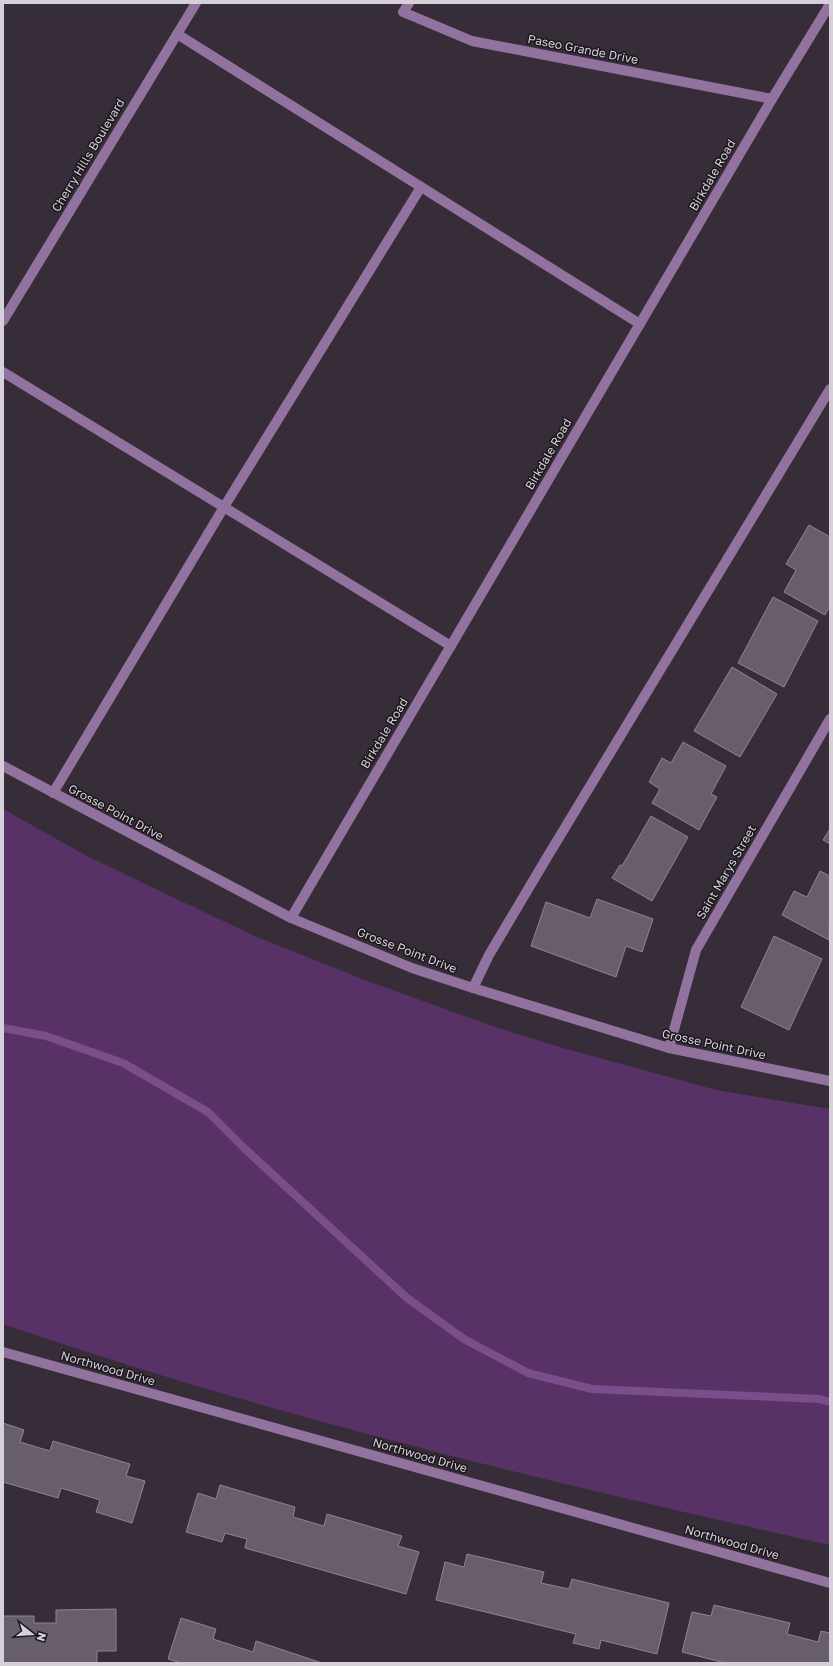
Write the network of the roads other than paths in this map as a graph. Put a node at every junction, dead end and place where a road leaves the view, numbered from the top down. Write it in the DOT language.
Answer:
graph roads {
  1 [pos="196,3"];
  2 [pos="409,3"];
  3 [pos="830,4"];
  4 [pos="177,34"];
  5 [pos="772,99"];
  6 [pos="421,187"];
  7 [pos="3,321"];
  8 [pos="640,324"];
  9 [pos="3,372"];
  10 [pos="830,389"];
  11 [pos="224,507"];
  12 [pos="451,646"];
  13 [pos="830,719"];
  14 [pos="3,766"];
  15 [pos="53,793"];
  16 [pos="291,918"];
  17 [pos="473,988"];
  18 [pos="669,1048"];
  19 [pos="830,1081"];
  20 [pos="3,1352"];
  21 [pos="830,1583"];
  1 -- 4 [label="street, Cherry Hills Boulevard"];
  2 -- 5 [label="street, Paseo Grande Drive"];
  3 -- 5 [label="street, Birkdale Road"];
  4 -- 6 [label="street"];
  4 -- 7 [label="street, Cherry Hills Boulevard"];
  5 -- 8 [label="street, Birkdale Road"];
  6 -- 8 [label="street"];
  6 -- 11 [label="street"];
  8 -- 12 [label="street, Birkdale Road"];
  9 -- 11 [label="street"];
  10 -- 17 [label="street"];
  11 -- 12 [label="street"];
  11 -- 15 [label="street"];
  12 -- 16 [label="street, Birkdale Road"];
  13 -- 18 [label="street, Saint Marys Street"];
  14 -- 15 [label="street, Grosse Point Drive"];
  15 -- 16 [label="street, Grosse Point Drive"];
  16 -- 17 [label="street, Grosse Point Drive"];
  17 -- 18 [label="street, Grosse Point Drive"];
  18 -- 19 [label="street, Grosse Point Drive"];
  20 -- 21 [label="street, Northwood Drive"];
}
